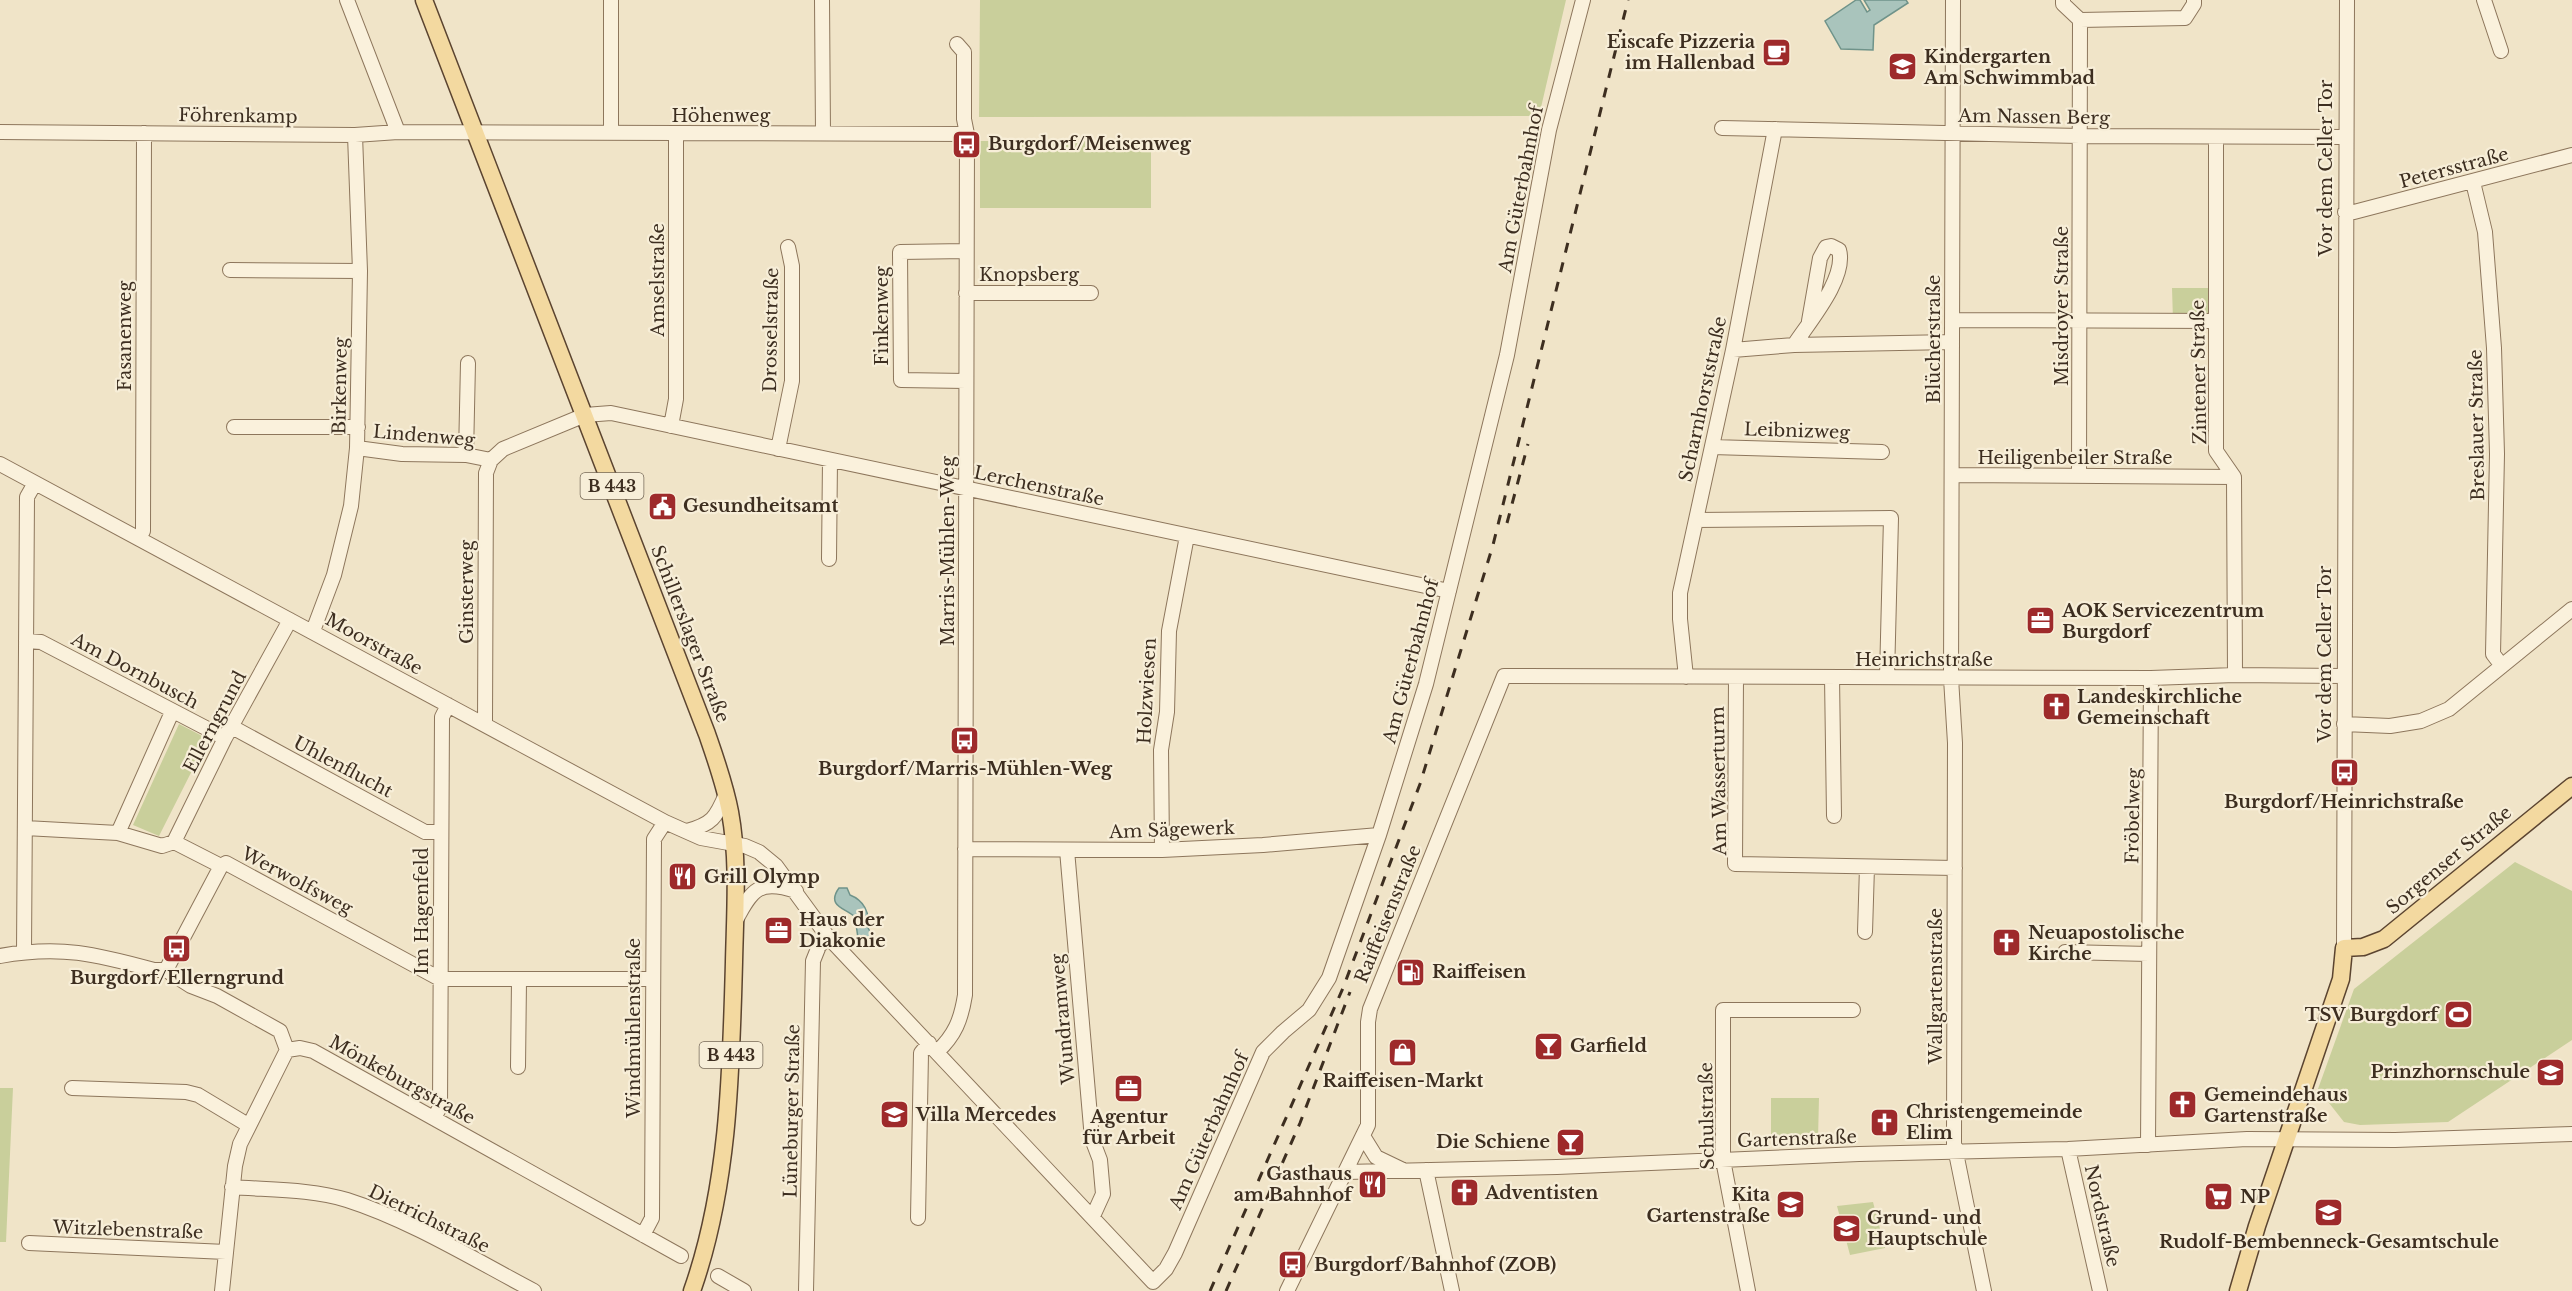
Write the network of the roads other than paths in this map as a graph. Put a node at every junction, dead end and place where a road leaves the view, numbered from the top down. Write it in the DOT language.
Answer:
graph roads {
  1 [pos="347,0"];
  2 [pos="424,0"];
  3 [pos="611,0"];
  4 [pos="822,0"];
  5 [pos="1583,0"];
  6 [pos="1953,0"];
  7 [pos="2063,0"];
  8 [pos="2347,0"];
  9 [pos="2484,0"];
  10 [pos="2194,2"];
  11 [pos="2080,20"];
  12 [pos="957,44"];
  13 [pos="2501,51"];
  14 [pos="1722,128"];
  15 [pos="1775,129"];
  16 [pos="0,132"];
  17 [pos="398,132"];
  18 [pos="144,133"];
  19 [pos="475,133"];
  20 [pos="611,133"];
  21 [pos="823,133"];
  22 [pos="1952,133"];
  23 [pos="676,134"];
  24 [pos="967,134"];
  25 [pos="355,135"];
  26 [pos="2080,136"];
  27 [pos="2216,137"];
  28 [pos="2345,137"];
  29 [pos="2572,155"];
  30 [pos="2473,182"];
  31 [pos="2345,212"];
  32 [pos="788,247"];
  33 [pos="966,251"];
  34 [pos="230,270"];
  35 [pos="360,271"];
  36 [pos="1091,292"];
  37 [pos="966,293"];
  38 [pos="1952,320"];
  39 [pos="1809,321"];
  40 [pos="2216,321"];
  41 [pos="2081,322"];
  42 [pos="1952,342"];
  43 [pos="1794,345"];
  44 [pos="1733,350"];
  45 [pos="468,363"];
  46 [pos="966,381"];
  47 [pos="585,415"];
  48 [pos="671,426"];
  49 [pos="234,427"];
  50 [pos="358,427"];
  51 [pos="1712,447"];
  52 [pos="357,448"];
  53 [pos="778,449"];
  54 [pos="1882,452"];
  55 [pos="466,454"];
  56 [pos="491,460"];
  57 [pos="830,460"];
  58 [pos="0,464"];
  59 [pos="1952,475"];
  60 [pos="2079,475"];
  61 [pos="2234,477"];
  62 [pos="35,483"];
  63 [pos="966,489"];
  64 [pos="1696,520"];
  65 [pos="1187,536"];
  66 [pos="139,538"];
  67 [pos="829,559"];
  68 [pos="1449,591"];
  69 [pos="2572,609"];
  70 [pos="290,620"];
  71 [pos="314,632"];
  72 [pos="26,641"];
  73 [pos="2502,666"];
  74 [pos="2235,675"];
  75 [pos="1504,676"];
  76 [pos="2344,676"];
  77 [pos="1686,677"];
  78 [pos="1736,677"];
  79 [pos="1832,677"];
  80 [pos="1887,678"];
  81 [pos="1952,678"];
  82 [pos="2151,678"];
  83 [pos="448,705"];
  84 [pos="172,712"];
  85 [pos="485,724"];
  86 [pos="2344,724"];
  87 [pos="228,733"];
  88 [pos="2572,786"];
  89 [pos="726,794"];
  90 [pos="1834,816"];
  91 [pos="665,822"];
  92 [pos="25,828"];
  93 [pos="687,831"];
  94 [pos="440,832"];
  95 [pos="118,833"];
  96 [pos="1379,835"];
  97 [pos="174,842"];
  98 [pos="735,843"];
  99 [pos="965,849"];
  100 [pos="1067,850"];
  101 [pos="1162,850"];
  102 [pos="221,866"];
  103 [pos="1867,867"];
  104 [pos="1955,868"];
  105 [pos="796,891"];
  106 [pos="734,924"];
  107 [pos="1865,932"];
  108 [pos="828,937"];
  109 [pos="2344,948"];
  110 [pos="24,952"];
  111 [pos="2065,952"];
  112 [pos="2149,954"];
  113 [pos="0,956"];
  114 [pos="166,970"];
  115 [pos="440,979"];
  116 [pos="652,979"];
  117 [pos="519,981"];
  118 [pos="1854,1010"];
  119 [pos="933,1048"];
  120 [pos="287,1050"];
  121 [pos="518,1067"];
  122 [pos="72,1088"];
  123 [pos="434,1118"];
  124 [pos="248,1125"];
  125 [pos="2572,1134"];
  126 [pos="1363,1136"];
  127 [pos="2286,1141"];
  128 [pos="2148,1145"];
  129 [pos="2068,1149"];
  130 [pos="1955,1153"];
  131 [pos="1723,1160"];
  132 [pos="1403,1170"];
  133 [pos="1426,1170"];
  134 [pos="1346,1172"];
  135 [pos="232,1187"];
  136 [pos="1093,1216"];
  137 [pos="918,1218"];
  138 [pos="643,1235"];
  139 [pos="29,1244"];
  140 [pos="226,1252"];
  141 [pos="681,1256"];
  142 [pos="718,1276"];
  143 [pos="1153,1286"];
  144 [pos="1291,1289"];
  145 [pos="222,1291"];
  146 [pos="534,1291"];
  147 [pos="692,1291"];
  148 [pos="744,1291"];
  149 [pos="806,1291"];
  150 [pos="1452,1291"];
  151 [pos="1748,1291"];
  152 [pos="1984,1291"];
  153 [pos="2100,1291"];
  154 [pos="2238,1291"];
  1 -- 17 [label="street"];
  2 -- 19 [label="main road, B 443"];
  3 -- 20 [label="street"];
  4 -- 21 [label="street"];
  5 -- 68 [label="street, Am Güterbahnhof"];
  6 -- 22 [label="street, Blücherstraße"];
  7 -- 11 [label="street"];
  8 -- 28 [label="street, Vor dem Celler Tor"];
  9 -- 13 [label="street"];
  10 -- 11 [label="street"];
  11 -- 26 [label="street, Misdroyer Straße"];
  12 -- 24 [label="street, Marris-Mühlen-Weg"];
  14 -- 15 [label="street, Am Nassen Berg"];
  15 -- 22 [label="street, Am Nassen Berg"];
  15 -- 44 [label="street, Scharnhorststraße"];
  16 -- 18 [label="street, Föhrenkamp"];
  17 -- 19 [label="street, Föhrenkamp"];
  17 -- 25 [label="street, Föhrenkamp"];
  18 -- 25 [label="street, Föhrenkamp"];
  18 -- 66 [label="street, Fasanenweg"];
  19 -- 20 [label="street, Höhenweg"];
  19 -- 47 [label="main road, Schillerslager Straße / B 443"];
  20 -- 23 [label="street, Höhenweg"];
  21 -- 23 [label="street, Höhenweg"];
  21 -- 24 [label="street, Höhenweg"];
  22 -- 26 [label="street, Am Nassen Berg"];
  22 -- 38 [label="street, Blücherstraße"];
  23 -- 48 [label="street, Amselstraße"];
  24 -- 33 [label="street, Marris-Mühlen-Weg"];
  25 -- 35 [label="street, Birkenweg"];
  26 -- 27 [label="street, Am Nassen Berg"];
  26 -- 41 [label="street, Misdroyer Straße"];
  27 -- 28 [label="street, Am Nassen Berg"];
  27 -- 40 [label="street, Zintener Straße"];
  28 -- 31 [label="street, Vor dem Celler Tor"];
  29 -- 30 [label="street, Petersstraße"];
  30 -- 31 [label="street, Petersstraße"];
  30 -- 73 [label="street, Breslauer Straße"];
  31 -- 76 [label="street, Vor dem Celler Tor"];
  32 -- 53 [label="street, Drosselstraße"];
  33 -- 37 [label="street, Marris-Mühlen-Weg"];
  33 -- 46 [label="street, Finkenweg"];
  34 -- 35 [label="street"];
  35 -- 50 [label="street, Birkenweg"];
  36 -- 37 [label="street, Knopsberg"];
  37 -- 46 [label="street, Marris-Mühlen-Weg"];
  38 -- 41 [label="street"];
  38 -- 42 [label="street, Blücherstraße"];
  39 -- 39 [label="street"];
  39 -- 43 [label="street"];
  40 -- 41 [label="street"];
  40 -- 61 [label="street, Zintener Straße"];
  41 -- 60 [label="street, Misdroyer Straße"];
  42 -- 43 [label="street"];
  42 -- 59 [label="street, Blücherstraße"];
  43 -- 44 [label="street"];
  44 -- 51 [label="street, Scharnhorststraße"];
  45 -- 55 [label="street"];
  46 -- 63 [label="street, Marris-Mühlen-Weg"];
  47 -- 48 [label="street, Lerchenstraße"];
  47 -- 56 [label="street, Lindenweg"];
  47 -- 89 [label="main road, Schillerslager Straße / B 443"];
  48 -- 53 [label="street, Lerchenstraße"];
  49 -- 50 [label="street"];
  50 -- 52 [label="street, Birkenweg"];
  51 -- 54 [label="street, Leibnizweg"];
  51 -- 64 [label="street, Scharnhorststraße"];
  52 -- 55 [label="street, Lindenweg"];
  52 -- 71 [label="street, Birkenweg"];
  53 -- 57 [label="street, Lerchenstraße"];
  55 -- 56 [label="street, Lindenweg"];
  56 -- 85 [label="street, Ginsterweg"];
  57 -- 63 [label="street, Lerchenstraße"];
  57 -- 67 [label="street"];
  58 -- 62 [label="street, Moorstraße"];
  59 -- 60 [label="street, Heiligenbeiler Straße"];
  59 -- 81 [label="street, Blücherstraße"];
  60 -- 61 [label="street, Heiligenbeiler Straße"];
  61 -- 74 [label="street"];
  62 -- 66 [label="street, Moorstraße"];
  62 -- 72 [label="street"];
  63 -- 65 [label="street, Lerchenstraße"];
  63 -- 99 [label="street, Marris-Mühlen-Weg"];
  64 -- 77 [label="street, Scharnhorststraße"];
  64 -- 80 [label="street"];
  65 -- 68 [label="street, Lerchenstraße"];
  65 -- 101 [label="street, Holzwiesen"];
  66 -- 70 [label="street, Moorstraße"];
  68 -- 96 [label="street, Am Güterbahnhof"];
  69 -- 73 [label="street"];
  70 -- 71 [label="street, Moorstraße"];
  70 -- 87 [label="street, Ellerngrund"];
  71 -- 83 [label="street, Moorstraße"];
  72 -- 84 [label="street, Am Dornbusch"];
  72 -- 92 [label="street"];
  73 -- 86 [label="street"];
  74 -- 76 [label="street, Heinrichstraße"];
  74 -- 82 [label="street, Heinrichstraße"];
  75 -- 77 [label="street, Heinrichstraße"];
  75 -- 126 [label="street, Raiffeisenstraße"];
  76 -- 86 [label="street, Vor dem Celler Tor"];
  77 -- 78 [label="street, Heinrichstraße"];
  78 -- 79 [label="street, Heinrichstraße"];
  78 -- 103 [label="street, Am Wasserturm"];
  79 -- 80 [label="street, Heinrichstraße"];
  79 -- 90 [label="street"];
  80 -- 81 [label="street, Heinrichstraße"];
  81 -- 82 [label="street, Heinrichstraße"];
  81 -- 104 [label="street, Wallgartenstraße"];
  82 -- 112 [label="street, Fröbelweg"];
  83 -- 85 [label="street, Moorstraße"];
  83 -- 94 [label="street, Im Hagenfeld"];
  84 -- 87 [label="street, Am Dornbusch"];
  84 -- 95 [label="street"];
  85 -- 91 [label="street, Moorstraße"];
  86 -- 109 [label="street, Vor dem Celler Tor"];
  87 -- 94 [label="street, Uhlenflucht"];
  87 -- 97 [label="street, Ellerngrund"];
  88 -- 109 [label="main road, Sorgenser Straße"];
  89 -- 93 [label="street"];
  89 -- 98 [label="main road, Schillerslager Straße / B 443"];
  91 -- 93 [label="street, Moorstraße"];
  91 -- 116 [label="street, Windmühlenstraße"];
  92 -- 95 [label="street, Werwolfsweg"];
  92 -- 110 [label="street"];
  93 -- 98 [label="street, Moorstraße"];
  94 -- 115 [label="street, Im Hagenfeld"];
  95 -- 97 [label="street, Werwolfsweg"];
  96 -- 101 [label="street, Am Sägewerk"];
  96 -- 143 [label="street, Am Güterbahnhof"];
  97 -- 102 [label="street, Werwolfsweg"];
  98 -- 105 [label="street"];
  98 -- 106 [label="main road, B 443"];
  99 -- 100 [label="street, Am Sägewerk"];
  99 -- 119 [label="street, Marris-Mühlen-Weg"];
  100 -- 101 [label="street, Am Sägewerk"];
  100 -- 136 [label="street, Wundramweg"];
  102 -- 114 [label="street"];
  102 -- 115 [label="street, Werwolfsweg"];
  103 -- 104 [label="street, Am Wasserturm"];
  103 -- 107 [label="street"];
  104 -- 130 [label="street, Wallgartenstraße"];
  105 -- 106 [label="street"];
  105 -- 108 [label="street"];
  106 -- 147 [label="main road, B 443"];
  108 -- 119 [label="street"];
  108 -- 149 [label="street, Lüneburger Straße"];
  109 -- 127 [label="main road, Vor dem Celler Tor"];
  110 -- 113 [label="street"];
  110 -- 114 [label="street"];
  111 -- 112 [label="street"];
  112 -- 128 [label="street, Fröbelweg"];
  114 -- 120 [label="street"];
  115 -- 117 [label="street"];
  115 -- 123 [label="street, Im Hagenfeld"];
  116 -- 117 [label="street"];
  116 -- 138 [label="street, Windmühlenstraße"];
  117 -- 121 [label="street"];
  118 -- 131 [label="street, Schulstraße"];
  119 -- 136 [label="street"];
  119 -- 137 [label="street, Marris-Mühlen-Weg"];
  120 -- 123 [label="street, Mönkeburgstraße"];
  120 -- 124 [label="street"];
  122 -- 124 [label="street"];
  123 -- 138 [label="street, Mönkeburgstraße"];
  124 -- 135 [label="street"];
  125 -- 127 [label="street, Gartenstraße"];
  126 -- 132 [label="street"];
  126 -- 134 [label="street, Raiffeisenstraße"];
  127 -- 128 [label="street, Gartenstraße"];
  127 -- 154 [label="main road, Vor dem Celler Tor"];
  128 -- 129 [label="street, Gartenstraße"];
  129 -- 130 [label="street, Gartenstraße"];
  129 -- 153 [label="street, Nordstraße"];
  130 -- 131 [label="street, Gartenstraße"];
  130 -- 152 [label="street, Wallgartenstraße"];
  131 -- 133 [label="street, Gartenstraße"];
  131 -- 151 [label="street, Schulstraße"];
  132 -- 133 [label="street, Gartenstraße"];
  132 -- 134 [label="street, Gartenstraße"];
  133 -- 150 [label="street"];
  134 -- 144 [label="street, Raiffeisenstraße"];
  135 -- 140 [label="street"];
  135 -- 146 [label="street, Dietrichstraße"];
  136 -- 143 [label="street"];
  138 -- 141 [label="street, Mönkeburgstraße"];
  139 -- 140 [label="street, Witzlebenstraße"];
  140 -- 145 [label="street"];
  142 -- 148 [label="street"];
}
